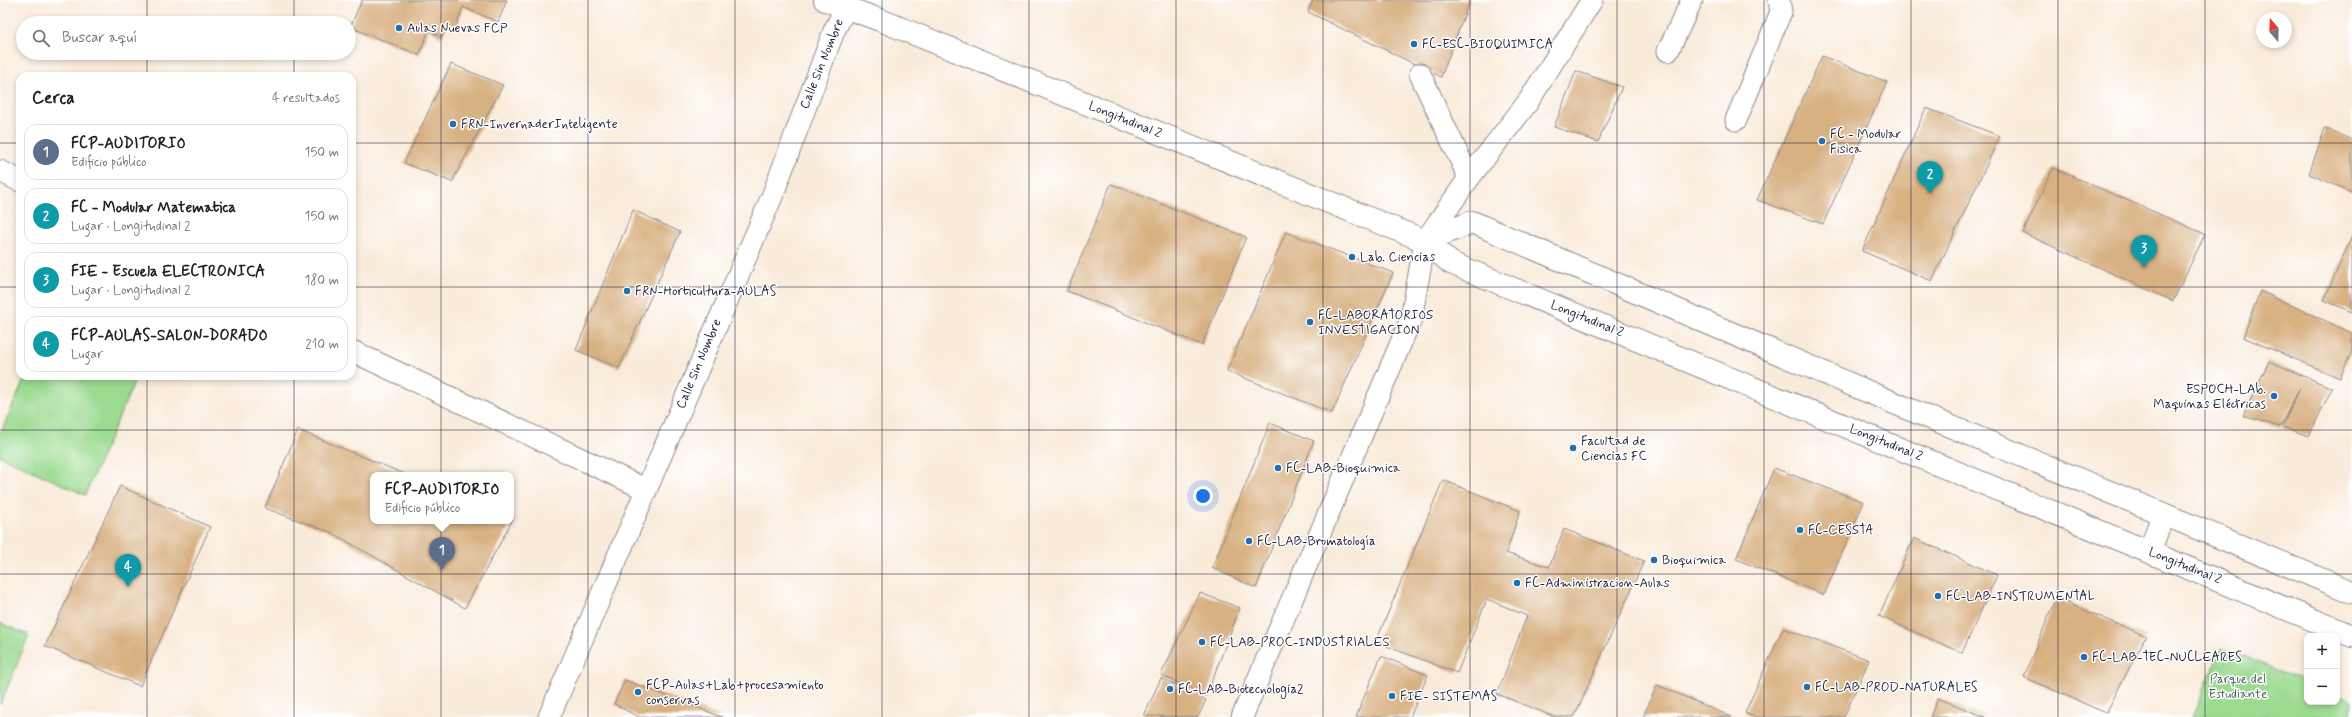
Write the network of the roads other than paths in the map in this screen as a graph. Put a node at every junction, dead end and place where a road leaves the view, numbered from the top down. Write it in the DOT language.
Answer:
graph roads {
  1 [pos="825,0"];
  2 [pos="1592,0"];
  3 [pos="1692,0"];
  4 [pos="1779,0"];
  5 [pos="845,9"];
  6 [pos="1668,51"];
  7 [pos="1420,74"];
  8 [pos="1736,120"];
  9 [pos="0,171"];
  10 [pos="1469,178"];
  11 [pos="16,179"];
  12 [pos="1425,242"];
  13 [pos="356,353"];
  14 [pos="645,489"];
  15 [pos="2163,514"];
  16 [pos="2150,552"];
  17 [pos="2352,592"];
  18 [pos="2352,636"];
  19 [pos="549,717"];
  20 [pos="1242,717"];
  1 -- 5 [label="street, Longitudinal 2"];
  2 -- 10 [label="lane"];
  3 -- 6 [label="lane"];
  4 -- 8 [label="lane"];
  5 -- 12 [label="street, Longitudinal 2"];
  5 -- 14 [label="lane, Calle Sin Nombre"];
  7 -- 10 [label="lane"];
  9 -- 11 [label="lane"];
  10 -- 12 [label="lane"];
  12 -- 15 [label="street"];
  12 -- 16 [label="street, Longitudinal 2"];
  12 -- 20 [label="lane"];
  13 -- 14 [label="lane"];
  14 -- 19 [label="lane, Calle Sin Nombre"];
  15 -- 16 [label="street"];
  15 -- 17 [label="street"];
  16 -- 18 [label="street, Longitudinal 2"];
}
